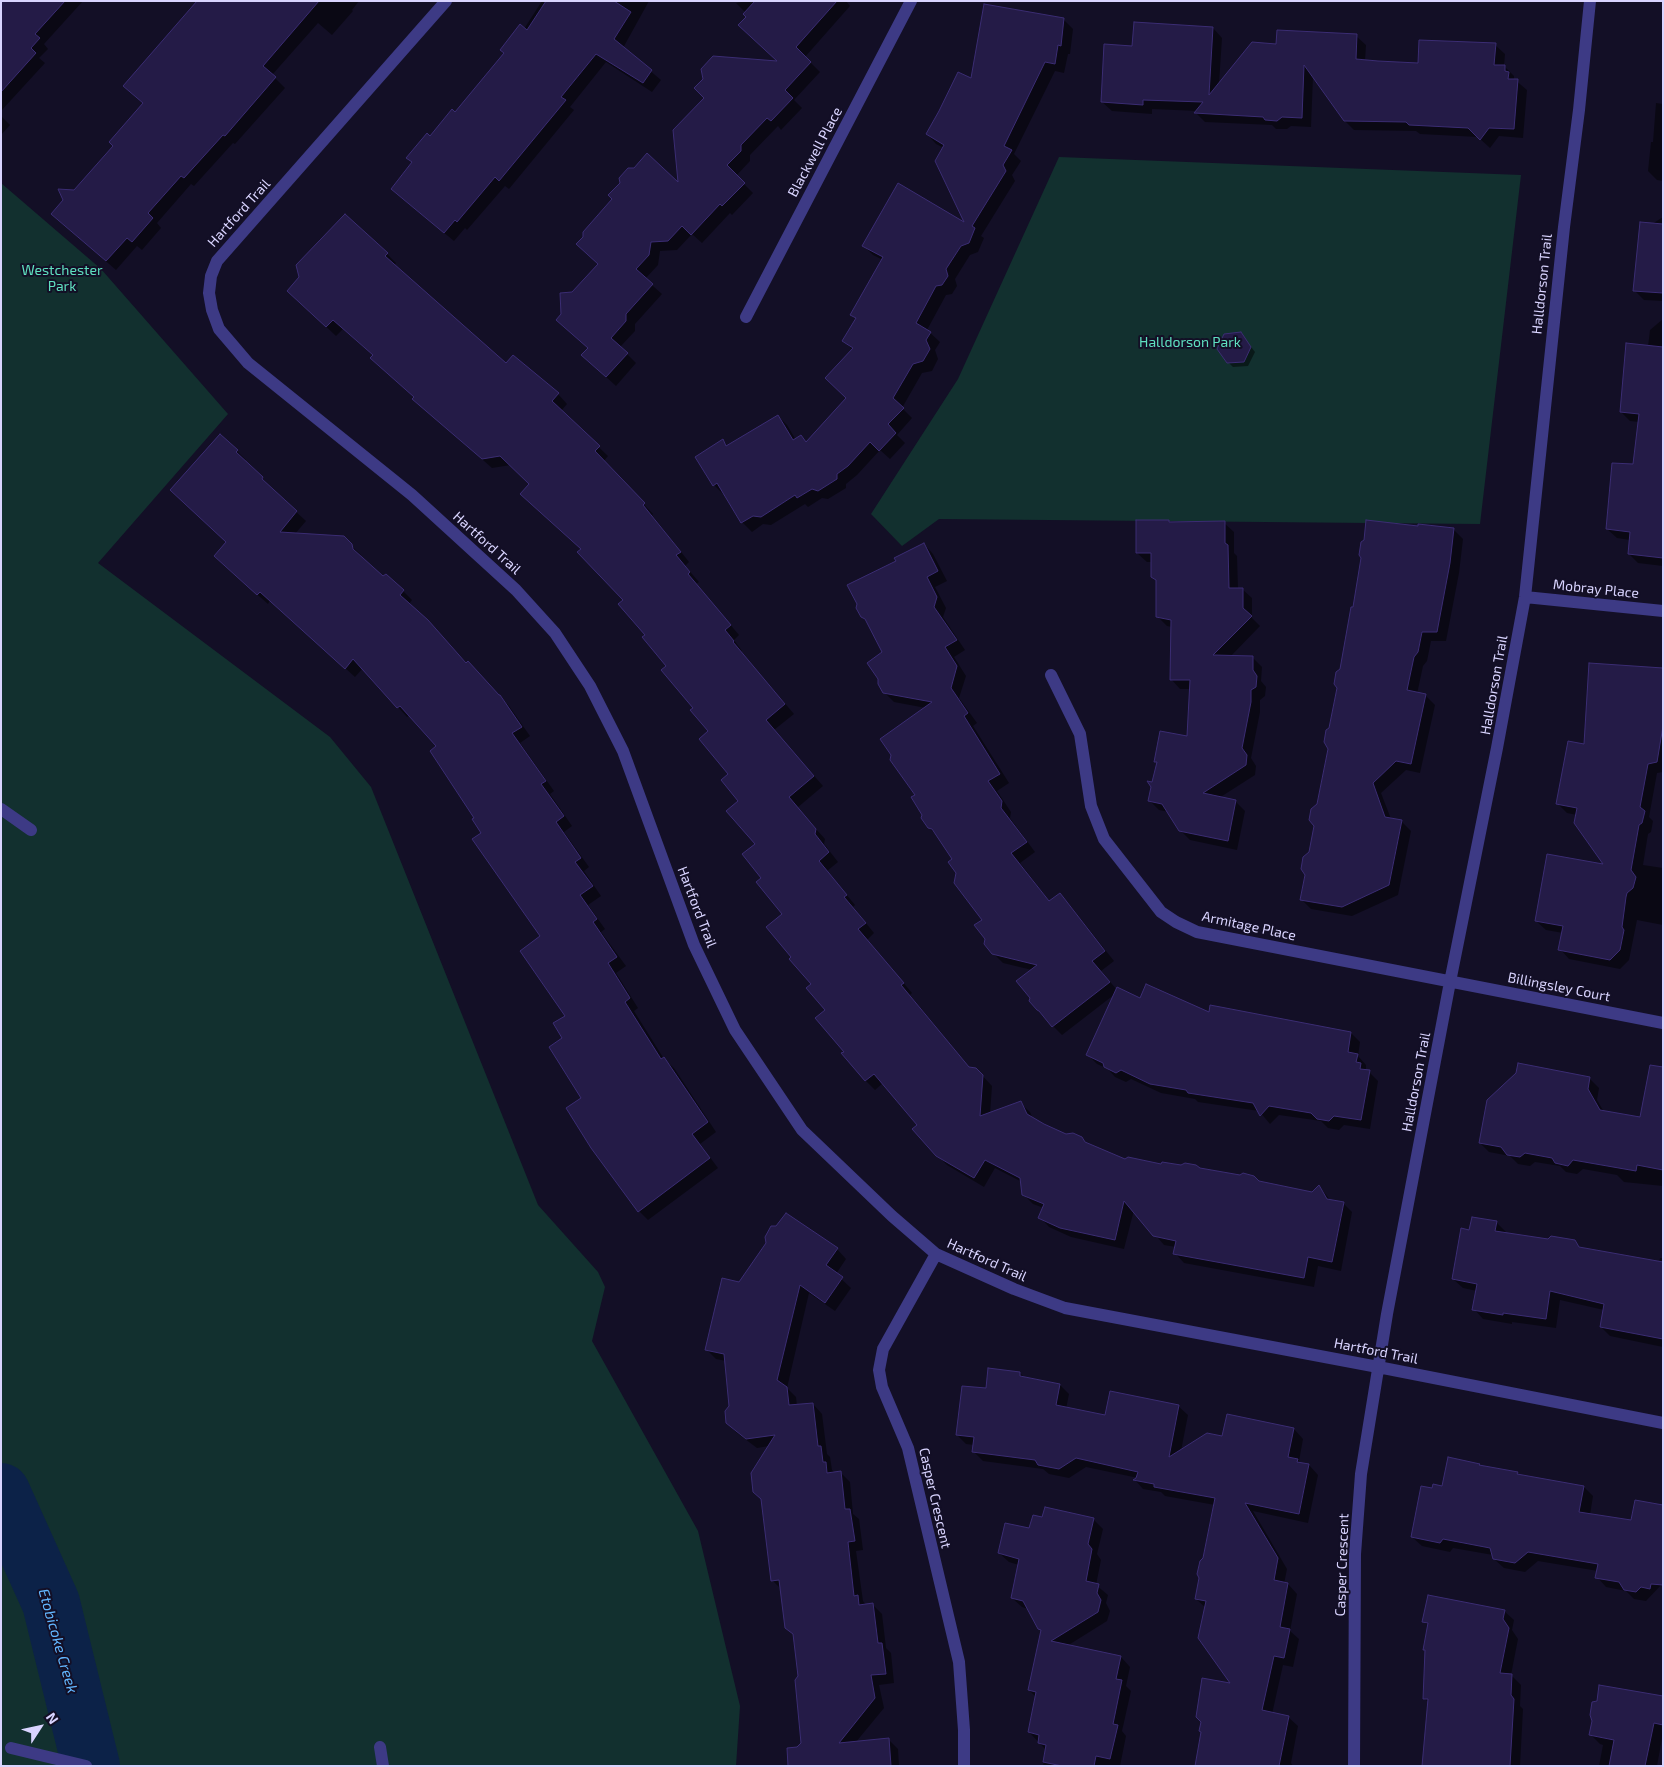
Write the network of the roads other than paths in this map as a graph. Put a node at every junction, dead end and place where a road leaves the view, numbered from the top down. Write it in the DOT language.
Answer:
graph roads {
  1 [pos="446,1"];
  2 [pos="911,1"];
  3 [pos="1590,1"];
  4 [pos="746,316"];
  5 [pos="1525,597"];
  6 [pos="1663,611"];
  7 [pos="1051,675"];
  8 [pos="1,809"];
  9 [pos="31,830"];
  10 [pos="1450,982"];
  11 [pos="1663,1023"];
  12 [pos="936,1254"];
  13 [pos="1378,1366"];
  14 [pos="1663,1423"];
  15 [pos="380,1747"];
  16 [pos="11,1748"];
  17 [pos="86,1766"];
  18 [pos="383,1766"];
  19 [pos="964,1766"];
  20 [pos="1354,1766"];
  1 -- 12 [label="street, Hartford Trail"];
  2 -- 4 [label="street, Blackwell Place"];
  3 -- 5 [label="street, Halldorson Trail"];
  5 -- 6 [label="street, Mobray Place"];
  5 -- 10 [label="street, Halldorson Trail"];
  7 -- 10 [label="street, Armitage Place"];
  8 -- 9 [label="street"];
  10 -- 11 [label="street, Billingsley Court"];
  10 -- 13 [label="street, Halldorson Trail"];
  12 -- 13 [label="street, Hartford Trail"];
  12 -- 19 [label="street, Casper Crescent"];
  13 -- 14 [label="street, Hartford Trail"];
  13 -- 20 [label="street, Casper Crescent"];
  15 -- 18 [label="street"];
  16 -- 17 [label="street"];
}
